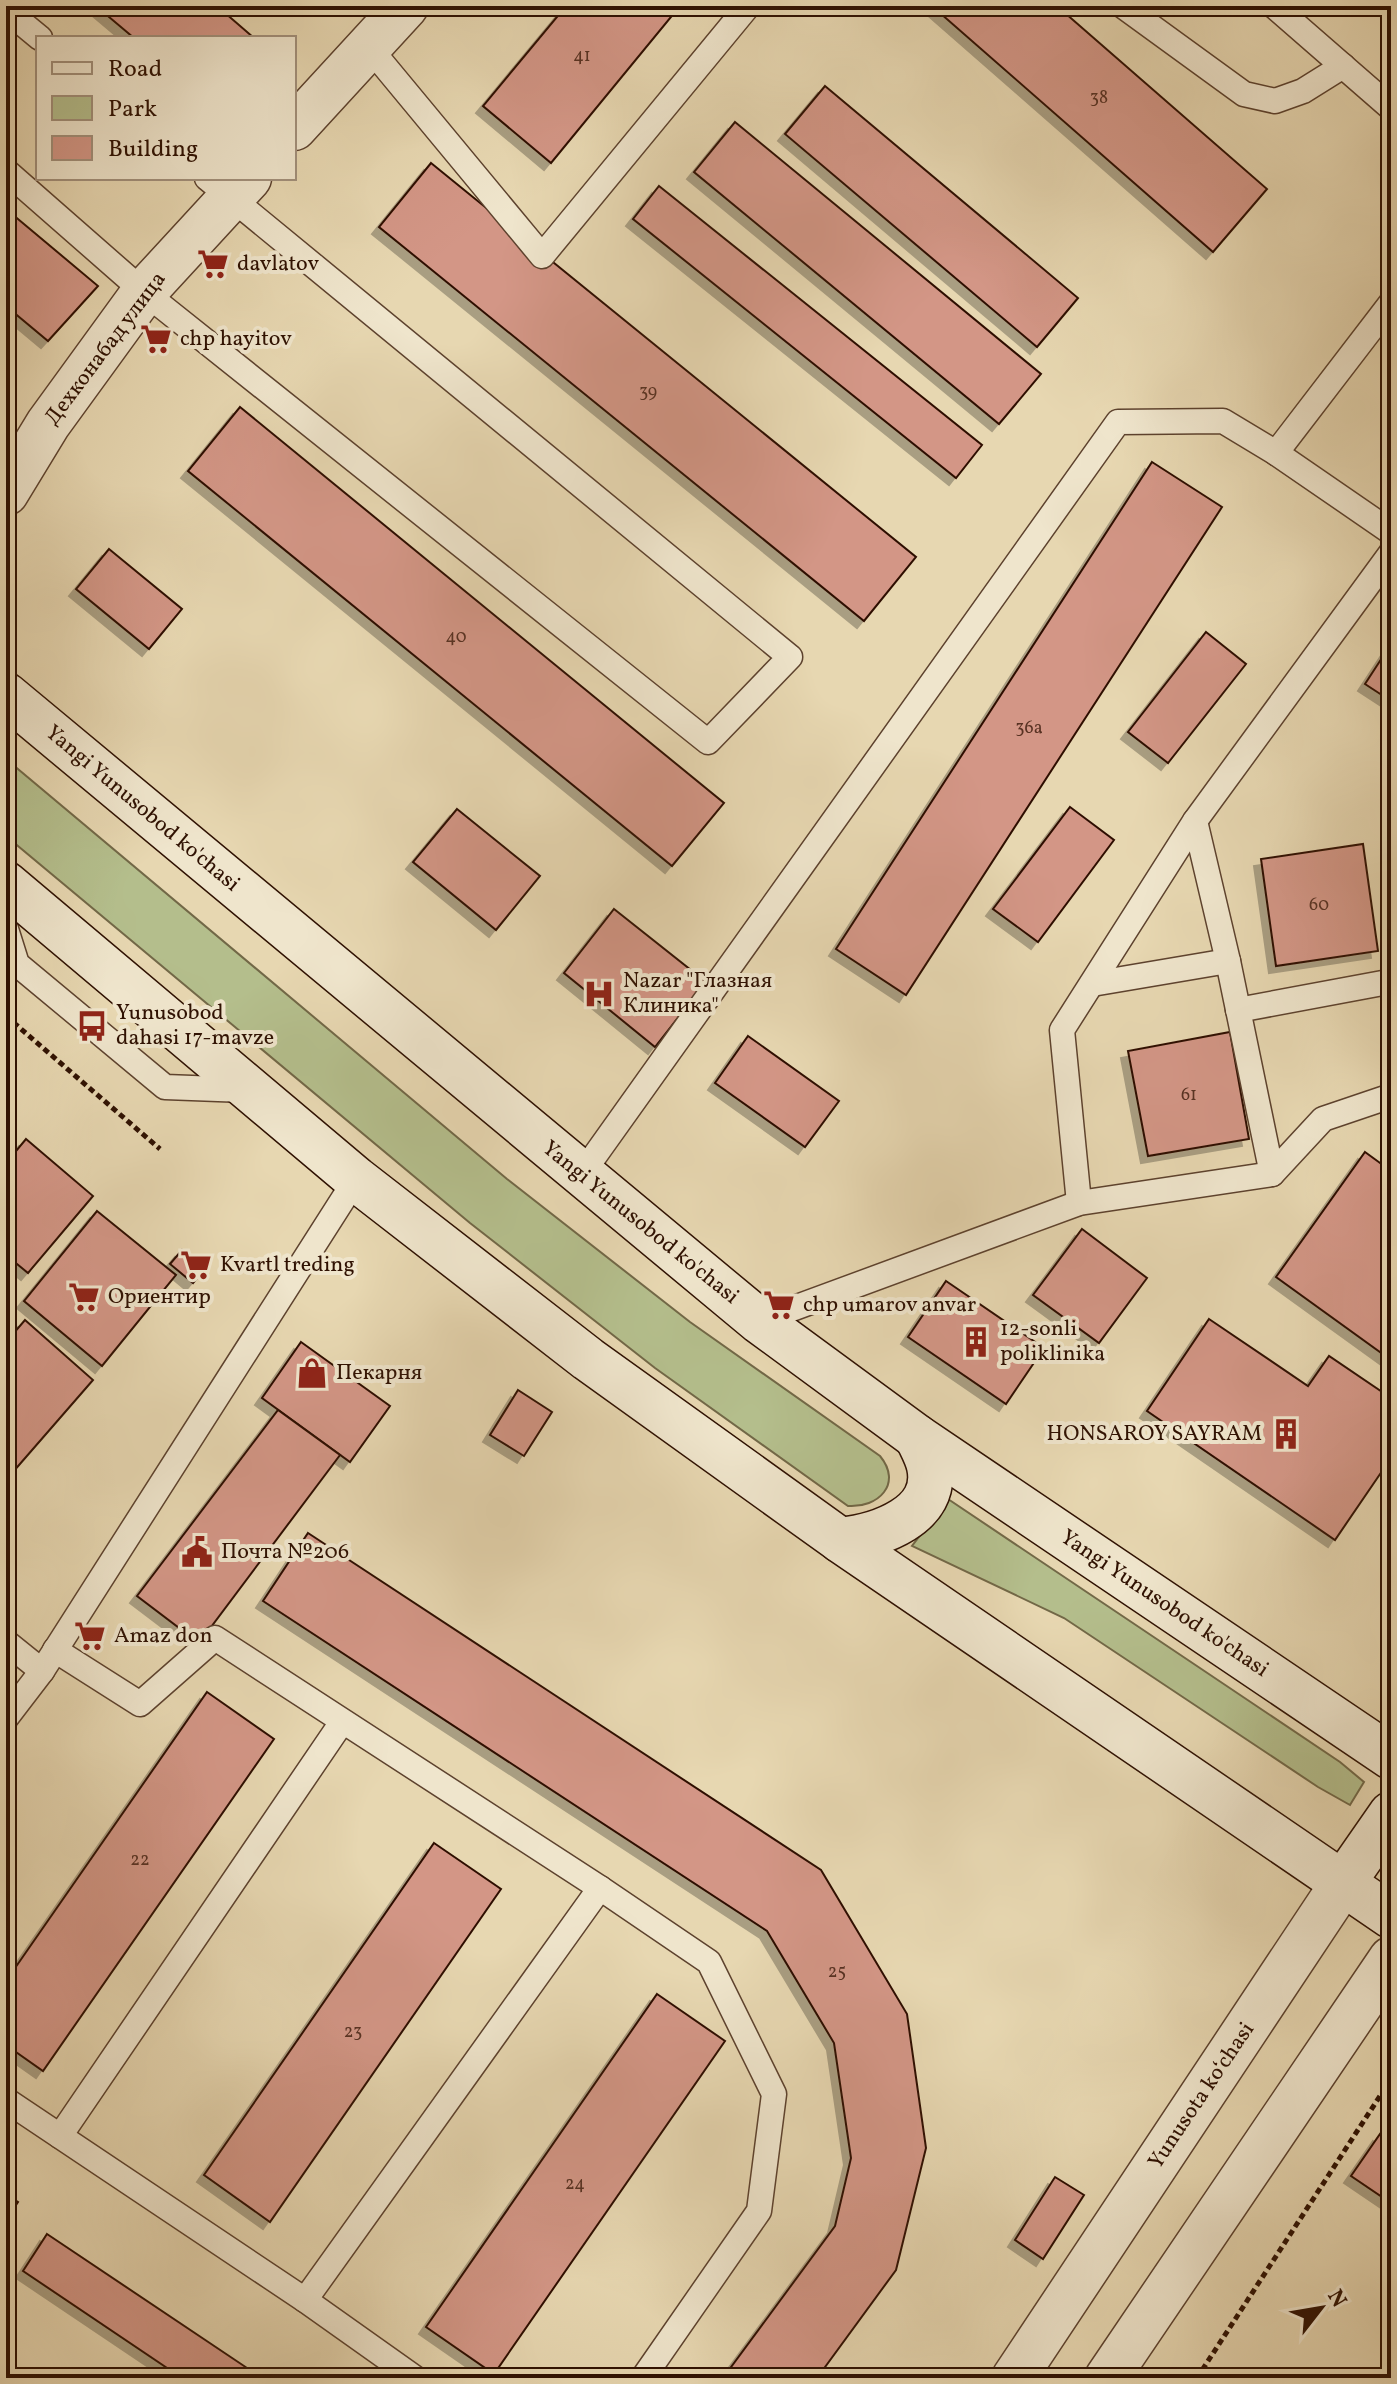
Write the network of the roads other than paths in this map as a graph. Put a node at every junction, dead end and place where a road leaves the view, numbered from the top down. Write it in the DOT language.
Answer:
graph roads {
  1 [pos="406,6"];
  2 [pos="748,6"];
  3 [pos="1123,6"];
  4 [pos="1274,6"];
  5 [pos="6,10"];
  6 [pos="38,36"];
  7 [pos="368,46"];
  8 [pos="1343,66"];
  9 [pos="1391,108"];
  10 [pos="296,126"];
  11 [pos="6,171"];
  12 [pos="229,185"];
  13 [pos="144,292"];
  14 [pos="1391,303"];
  15 [pos="1276,453"];
  16 [pos="6,493"];
  17 [pos="1391,532"];
  18 [pos="1391,553"];
  19 [pos="6,695"];
  20 [pos="1195,821"];
  21 [pos="6,884"];
  22 [pos="6,929"];
  23 [pos="1228,961"];
  24 [pos="1388,982"];
  25 [pos="1092,984"];
  26 [pos="1238,1010"];
  27 [pos="252,1091"];
  28 [pos="1391,1096"];
  29 [pos="1272,1174"];
  30 [pos="581,1175"];
  31 [pos="356,1179"];
  32 [pos="1079,1203"];
  33 [pos="759,1321"];
  34 [pos="917,1437"];
  35 [pos="840,1540"];
  36 [pos="6,1642"];
  37 [pos="55,1650"];
  38 [pos="42,1671"];
  39 [pos="6,1718"];
  40 [pos="342,1722"];
  41 [pos="1391,1757"];
  42 [pos="1391,1814"];
  43 [pos="1343,1883"];
  44 [pos="600,1888"];
  45 [pos="1391,1916"];
  46 [pos="1391,1959"];
  47 [pos="6,2100"];
  48 [pos="60,2136"];
  49 [pos="305,2300"];
  50 [pos="415,2378"];
  51 [pos="643,2378"];
  52 [pos="1014,2378"];
  53 [pos="1107,2378"];
  1 -- 7 [label="main road"];
  2 -- 7 [label="lane"];
  3 -- 8 [label="lane"];
  4 -- 8 [label="lane"];
  5 -- 6 [label="lane"];
  7 -- 10 [label="main road"];
  8 -- 9 [label="lane"];
  11 -- 13 [label="lane"];
  12 -- 13 [label="main road, Дехконабад улица"];
  12 -- 13 [label="lane"];
  13 -- 16 [label="main road, Дехконабад улица"];
  14 -- 15 [label="lane"];
  15 -- 17 [label="lane"];
  15 -- 30 [label="lane"];
  18 -- 20 [label="lane"];
  19 -- 30 [label="main road, Yangi Yunusobod ko'chasi"];
  20 -- 23 [label="lane"];
  20 -- 25 [label="lane"];
  21 -- 27 [label="main road"];
  22 -- 27 [label="lane"];
  23 -- 25 [label="lane"];
  23 -- 26 [label="lane"];
  24 -- 26 [label="lane"];
  25 -- 32 [label="lane"];
  26 -- 29 [label="lane"];
  27 -- 31 [label="main road"];
  28 -- 29 [label="lane"];
  29 -- 32 [label="lane"];
  30 -- 33 [label="main road, Yangi Yunusobod ko'chasi"];
  31 -- 35 [label="main road"];
  31 -- 37 [label="lane"];
  32 -- 33 [label="lane"];
  33 -- 34 [label="main road, Yangi Yunusobod ko'chasi"];
  34 -- 35 [label="main road"];
  34 -- 41 [label="main road, Yangi Yunusobod ko'chasi"];
  35 -- 43 [label="main road"];
  36 -- 38 [label="lane"];
  37 -- 38 [label="lane"];
  37 -- 40 [label="lane"];
  38 -- 39 [label="lane"];
  40 -- 44 [label="lane"];
  40 -- 48 [label="lane"];
  42 -- 43 [label="main road, Yunusota koʻchasi"];
  43 -- 45 [label="main road"];
  43 -- 52 [label="main road, Yunusota koʻchasi"];
  44 -- 49 [label="lane"];
  44 -- 51 [label="lane"];
  46 -- 53 [label="main road"];
  47 -- 48 [label="lane"];
  48 -- 49 [label="lane"];
  49 -- 50 [label="lane"];
}
